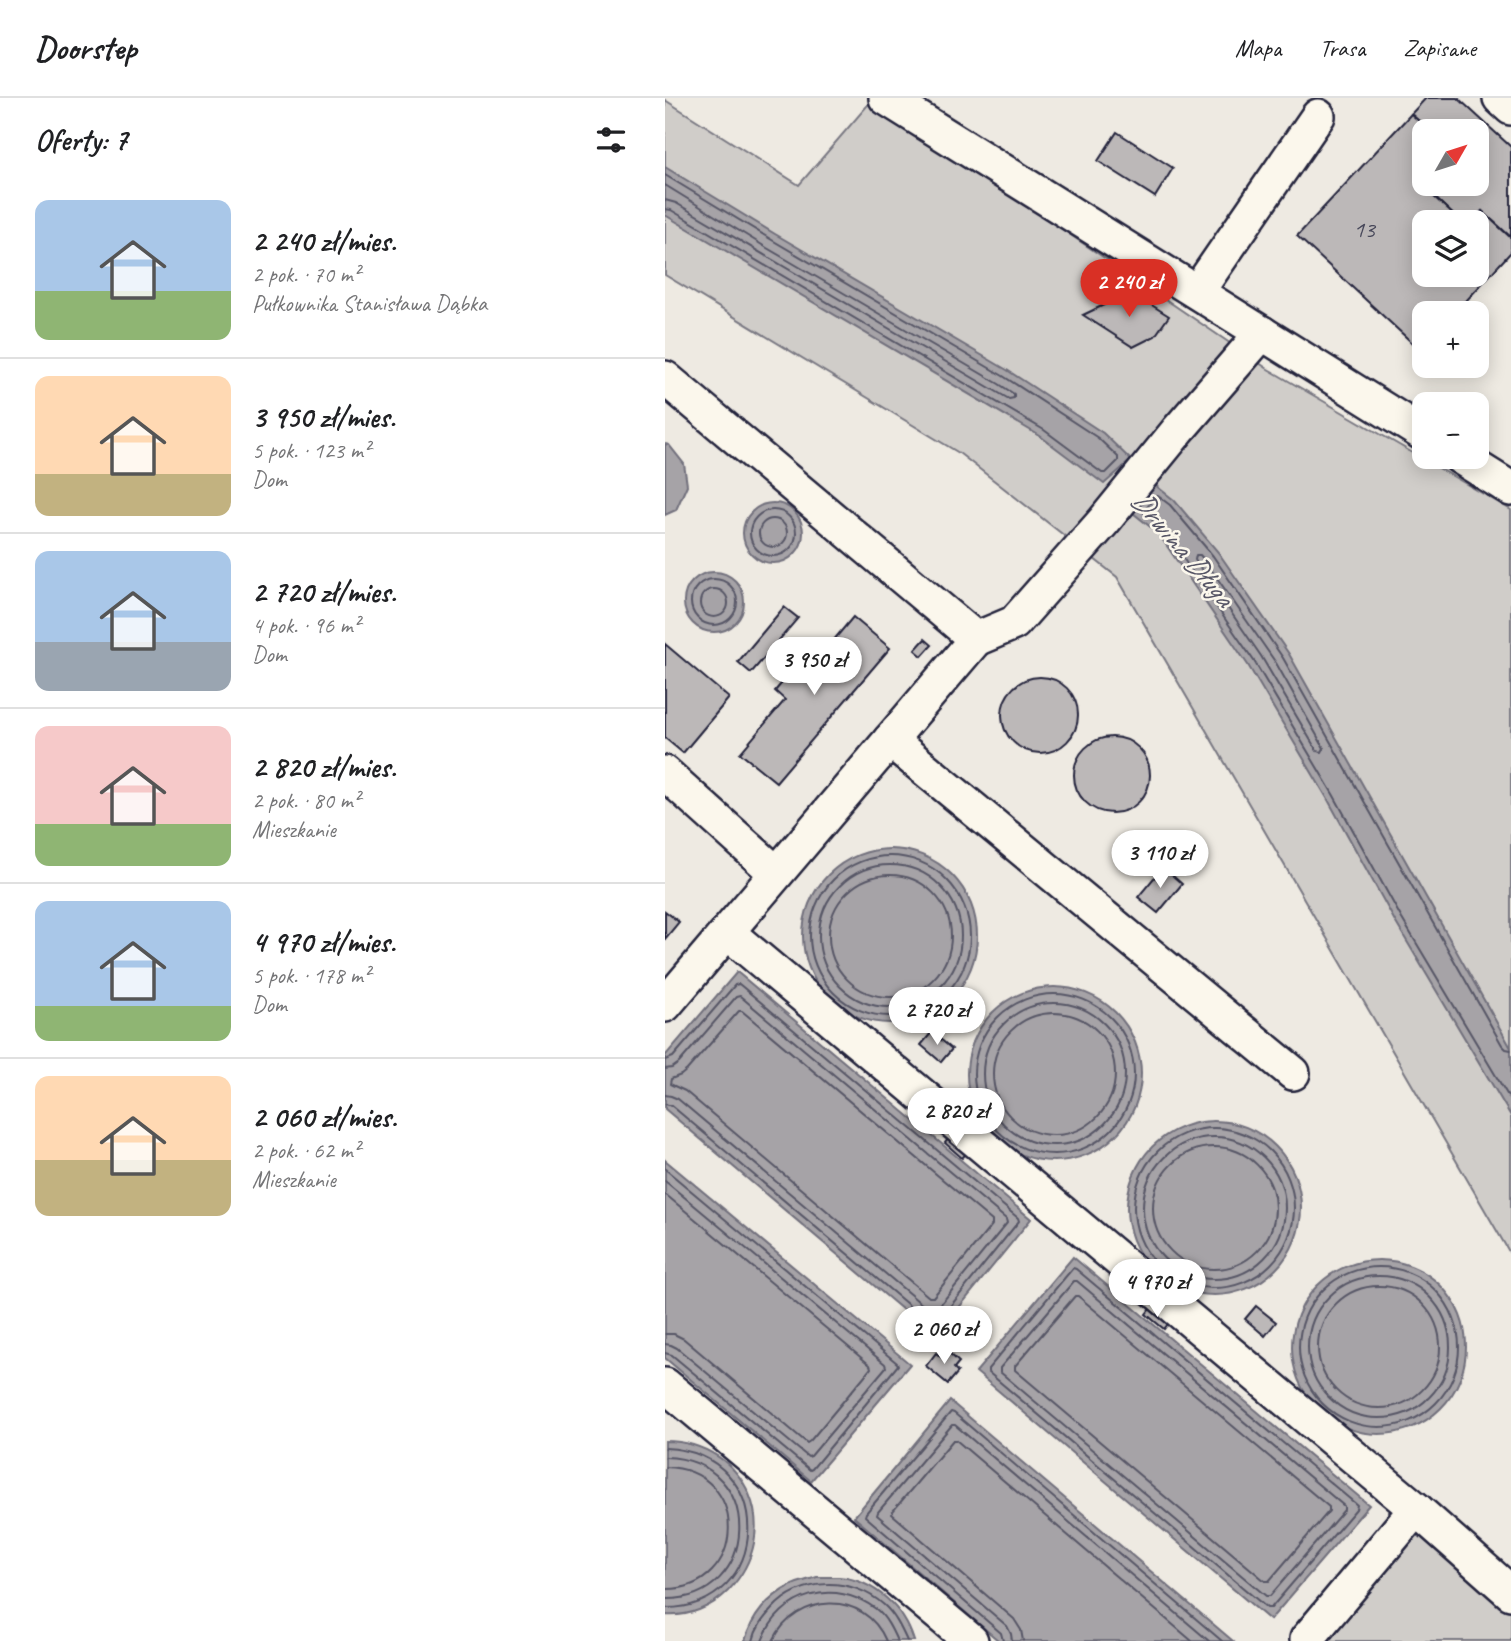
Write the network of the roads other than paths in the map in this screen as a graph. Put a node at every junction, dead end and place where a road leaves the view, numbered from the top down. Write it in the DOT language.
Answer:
graph roads {
  1 [pos="886,98"];
  2 [pos="1500,98"];
  3 [pos="1511,108"];
  4 [pos="1318,116"];
  5 [pos="1197,292"];
  6 [pos="1262,333"];
  7 [pos="665,378"];
  8 [pos="1412,427"];
  9 [pos="1478,469"];
  10 [pos="1511,489"];
  11 [pos="976,639"];
  12 [pos="890,740"];
  13 [pos="665,773"];
  14 [pos="776,873"];
  15 [pos="727,932"];
  16 [pos="665,1005"];
  17 [pos="1293,1073"];
  18 [pos="665,1385"];
  19 [pos="1416,1509"];
  20 [pos="1511,1593"];
  21 [pos="971,1641"];
  22 [pos="1310,1641"];
  1 -- 5 [label="street"];
  2 -- 3 [label="street"];
  4 -- 5 [label="street"];
  5 -- 6 [label="street"];
  6 -- 8 [label="street"];
  6 -- 11 [label="street"];
  7 -- 11 [label="street"];
  9 -- 10 [label="street"];
  11 -- 12 [label="street"];
  12 -- 14 [label="street"];
  12 -- 17 [label="street"];
  13 -- 14 [label="street"];
  14 -- 15 [label="street"];
  15 -- 16 [label="street"];
  15 -- 19 [label="street"];
  18 -- 21 [label="street"];
  19 -- 20 [label="street"];
  19 -- 22 [label="street"];
}
